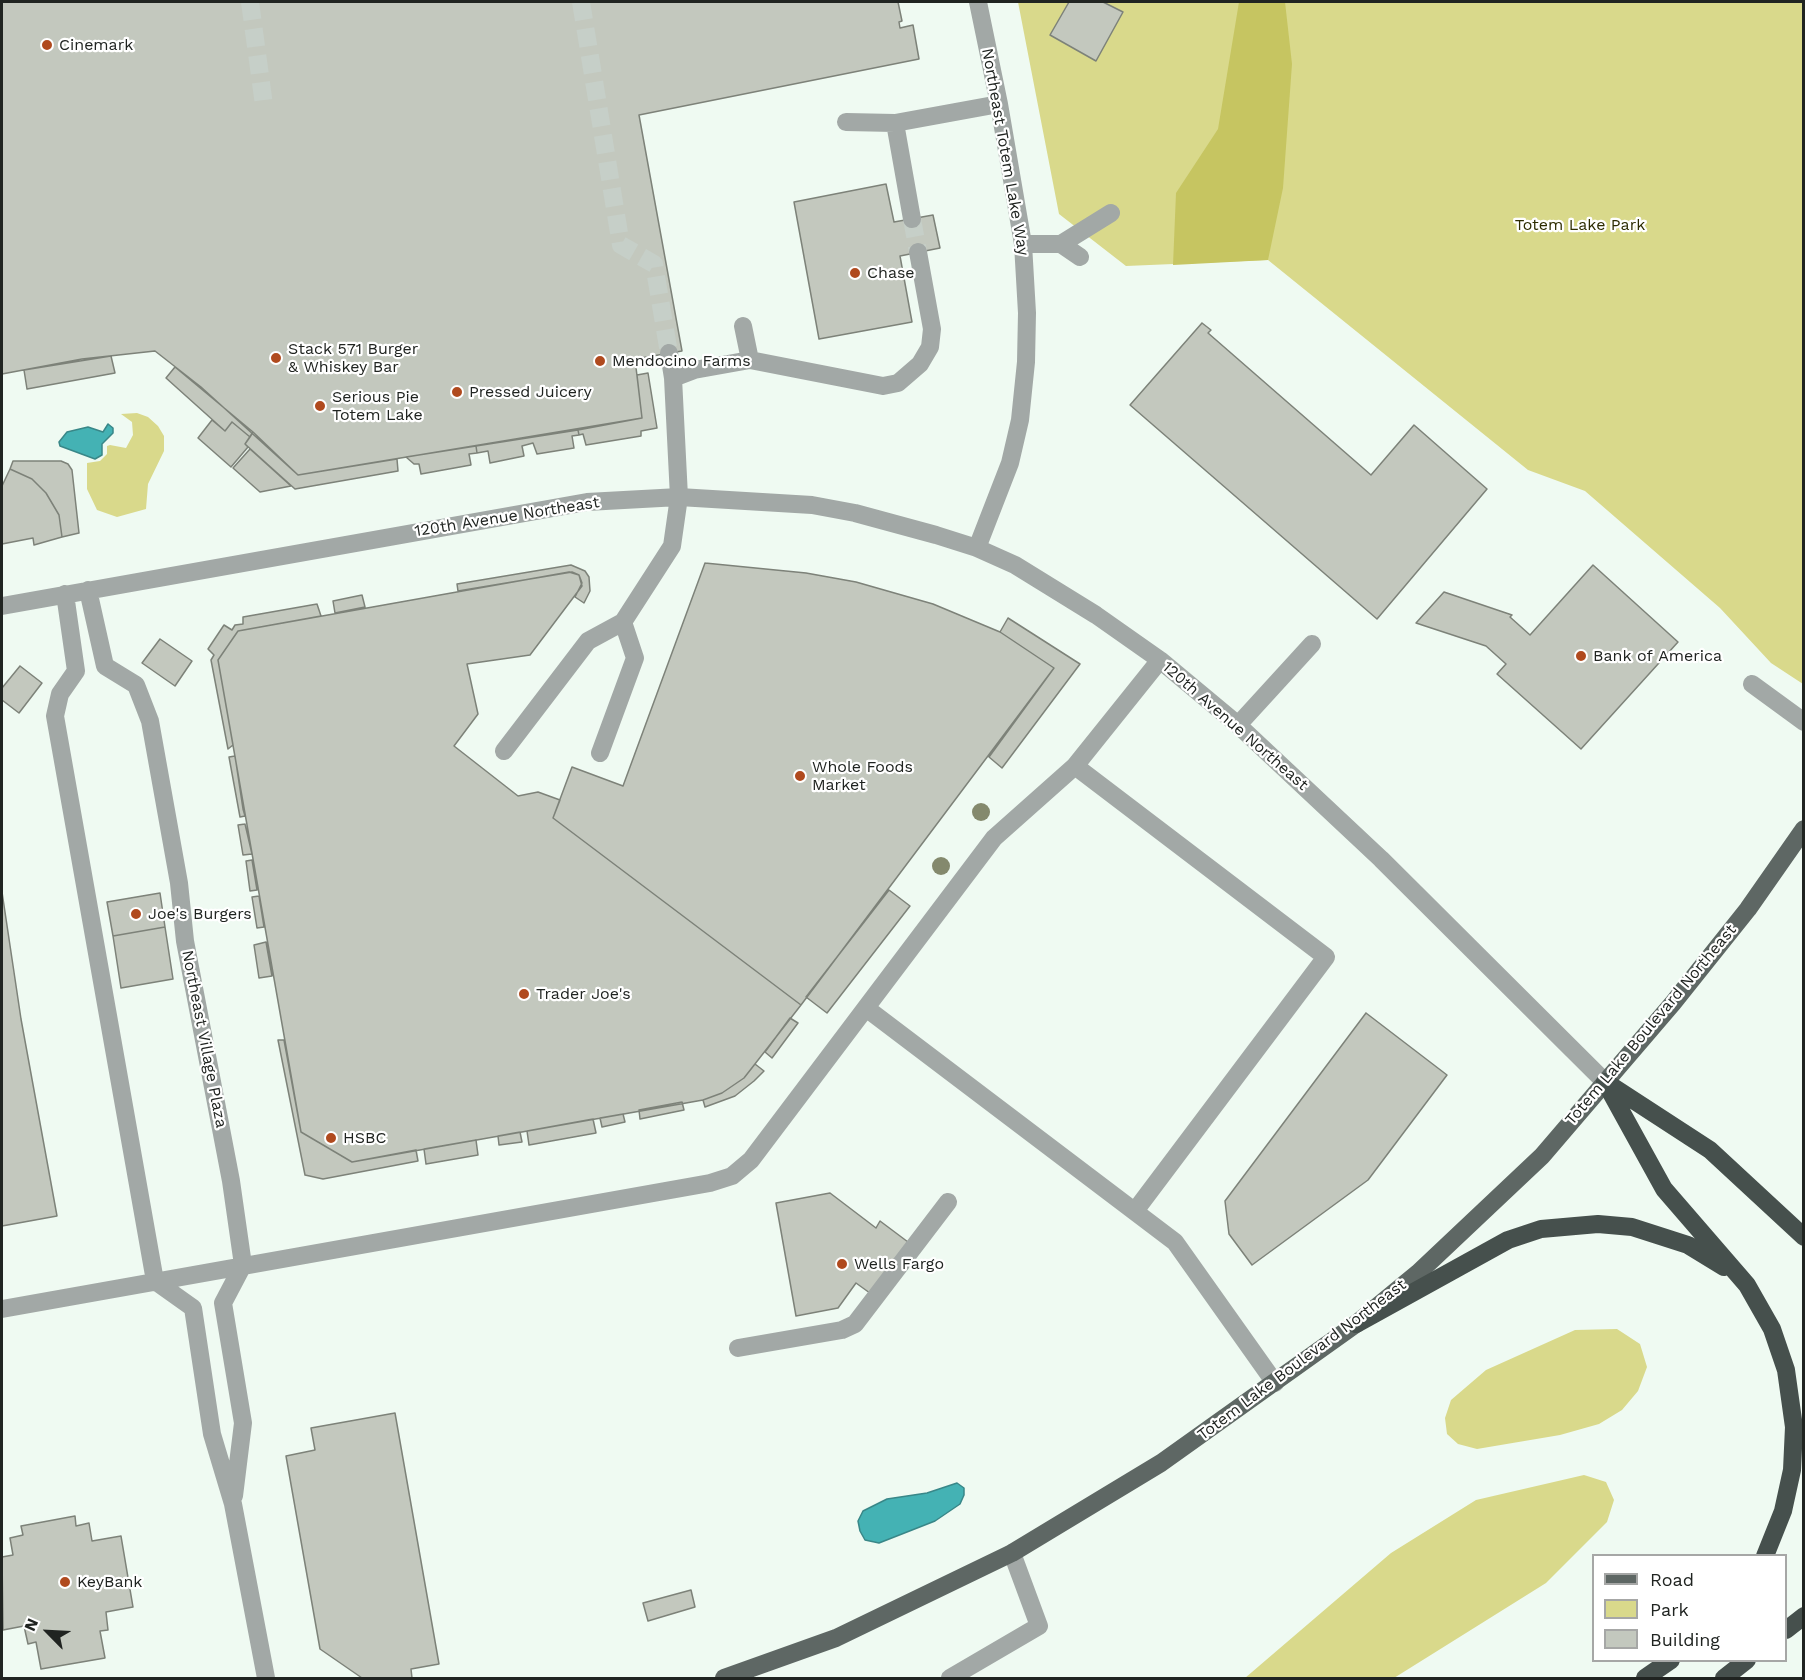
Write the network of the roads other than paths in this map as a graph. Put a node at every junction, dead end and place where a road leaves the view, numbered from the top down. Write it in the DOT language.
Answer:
graph roads {
  1 [pos="978,2"];
  2 [pos="999,104"];
  3 [pos="846,122"];
  4 [pos="895,123"];
  5 [pos="1111,213"];
  6 [pos="912,219"];
  7 [pos="1023,244"];
  8 [pos="1060,244"];
  9 [pos="918,252"];
  10 [pos="1080,257"];
  11 [pos="743,326"];
  12 [pos="669,353"];
  13 [pos="750,360"];
  14 [pos="673,378"];
  15 [pos="679,497"];
  16 [pos="977,548"];
  17 [pos="88,590"];
  18 [pos="65,594"];
  19 [pos="2,606"];
  20 [pos="623,622"];
  21 [pos="1312,644"];
  22 [pos="1160,660"];
  23 [pos="1752,684"];
  24 [pos="1803,722"];
  25 [pos="1238,725"];
  26 [pos="504,751"];
  27 [pos="600,753"];
  28 [pos="1075,766"];
  29 [pos="1803,829"];
  30 [pos="866,1008"];
  31 [pos="1605,1082"];
  32 [pos="948,1202"];
  33 [pos="1135,1211"];
  34 [pos="1803,1237"];
  35 [pos="243,1265"];
  36 [pos="155,1281"];
  37 [pos="1747,1285"];
  38 [pos="2,1309"];
  39 [pos="1356,1324"];
  40 [pos="738,1348"];
  41 [pos="1275,1383"];
  42 [pos="233,1504"];
  43 [pos="1012,1553"];
  44 [pos="1766,1554"];
  45 [pos="1803,1616"];
  46 [pos="1787,1628"];
  47 [pos="1668,1662"];
  48 [pos="1744,1662"];
  49 [pos="266,1678"];
  50 [pos="724,1678"];
  51 [pos="950,1678"];
  52 [pos="1645,1678"];
  53 [pos="1724,1678"];
  1 -- 2 [label="street, Northeast Totem Lake Way"];
  2 -- 4 [label="street"];
  2 -- 7 [label="street, Northeast Totem Lake Way"];
  3 -- 4 [label="street"];
  4 -- 6 [label="street"];
  5 -- 8 [label="street"];
  7 -- 8 [label="street"];
  7 -- 16 [label="street, Northeast Totem Lake Way"];
  8 -- 10 [label="street"];
  9 -- 13 [label="street"];
  11 -- 13 [label="street"];
  12 -- 14 [label="street"];
  13 -- 14 [label="street"];
  14 -- 15 [label="street"];
  15 -- 16 [label="street, 120th Avenue Northeast"];
  15 -- 17 [label="street, 120th Avenue Northeast"];
  15 -- 20 [label="street"];
  16 -- 22 [label="street, 120th Avenue Northeast"];
  17 -- 18 [label="street, 120th Avenue Northeast"];
  17 -- 35 [label="street, Northeast Village Plaza"];
  18 -- 19 [label="street, 120th Avenue Northeast"];
  18 -- 36 [label="street"];
  20 -- 26 [label="street"];
  20 -- 27 [label="street"];
  21 -- 25 [label="street"];
  22 -- 25 [label="street, 120th Avenue Northeast"];
  22 -- 28 [label="street"];
  23 -- 24 [label="street"];
  25 -- 31 [label="street, 120th Avenue Northeast"];
  28 -- 30 [label="street"];
  28 -- 33 [label="street"];
  29 -- 31 [label="main road, Totem Lake Boulevard Northeast"];
  30 -- 33 [label="street"];
  30 -- 35 [label="street"];
  31 -- 34 [label="highway"];
  31 -- 37 [label="highway"];
  31 -- 39 [label="main road, Totem Lake Boulevard Northeast"];
  32 -- 40 [label="street"];
  33 -- 41 [label="street"];
  35 -- 36 [label="street"];
  35 -- 42 [label="street"];
  36 -- 38 [label="street"];
  36 -- 42 [label="street"];
  37 -- 39 [label="highway"];
  37 -- 44 [label="highway"];
  39 -- 41 [label="main road, Totem Lake Boulevard Northeast"];
  41 -- 43 [label="main road, Totem Lake Boulevard Northeast"];
  42 -- 49 [label="street"];
  43 -- 50 [label="main road, Totem Lake Boulevard Northeast"];
  43 -- 51 [label="street"];
  45 -- 46 [label="highway"];
  47 -- 52 [label="highway"];
  48 -- 53 [label="highway"];
}
